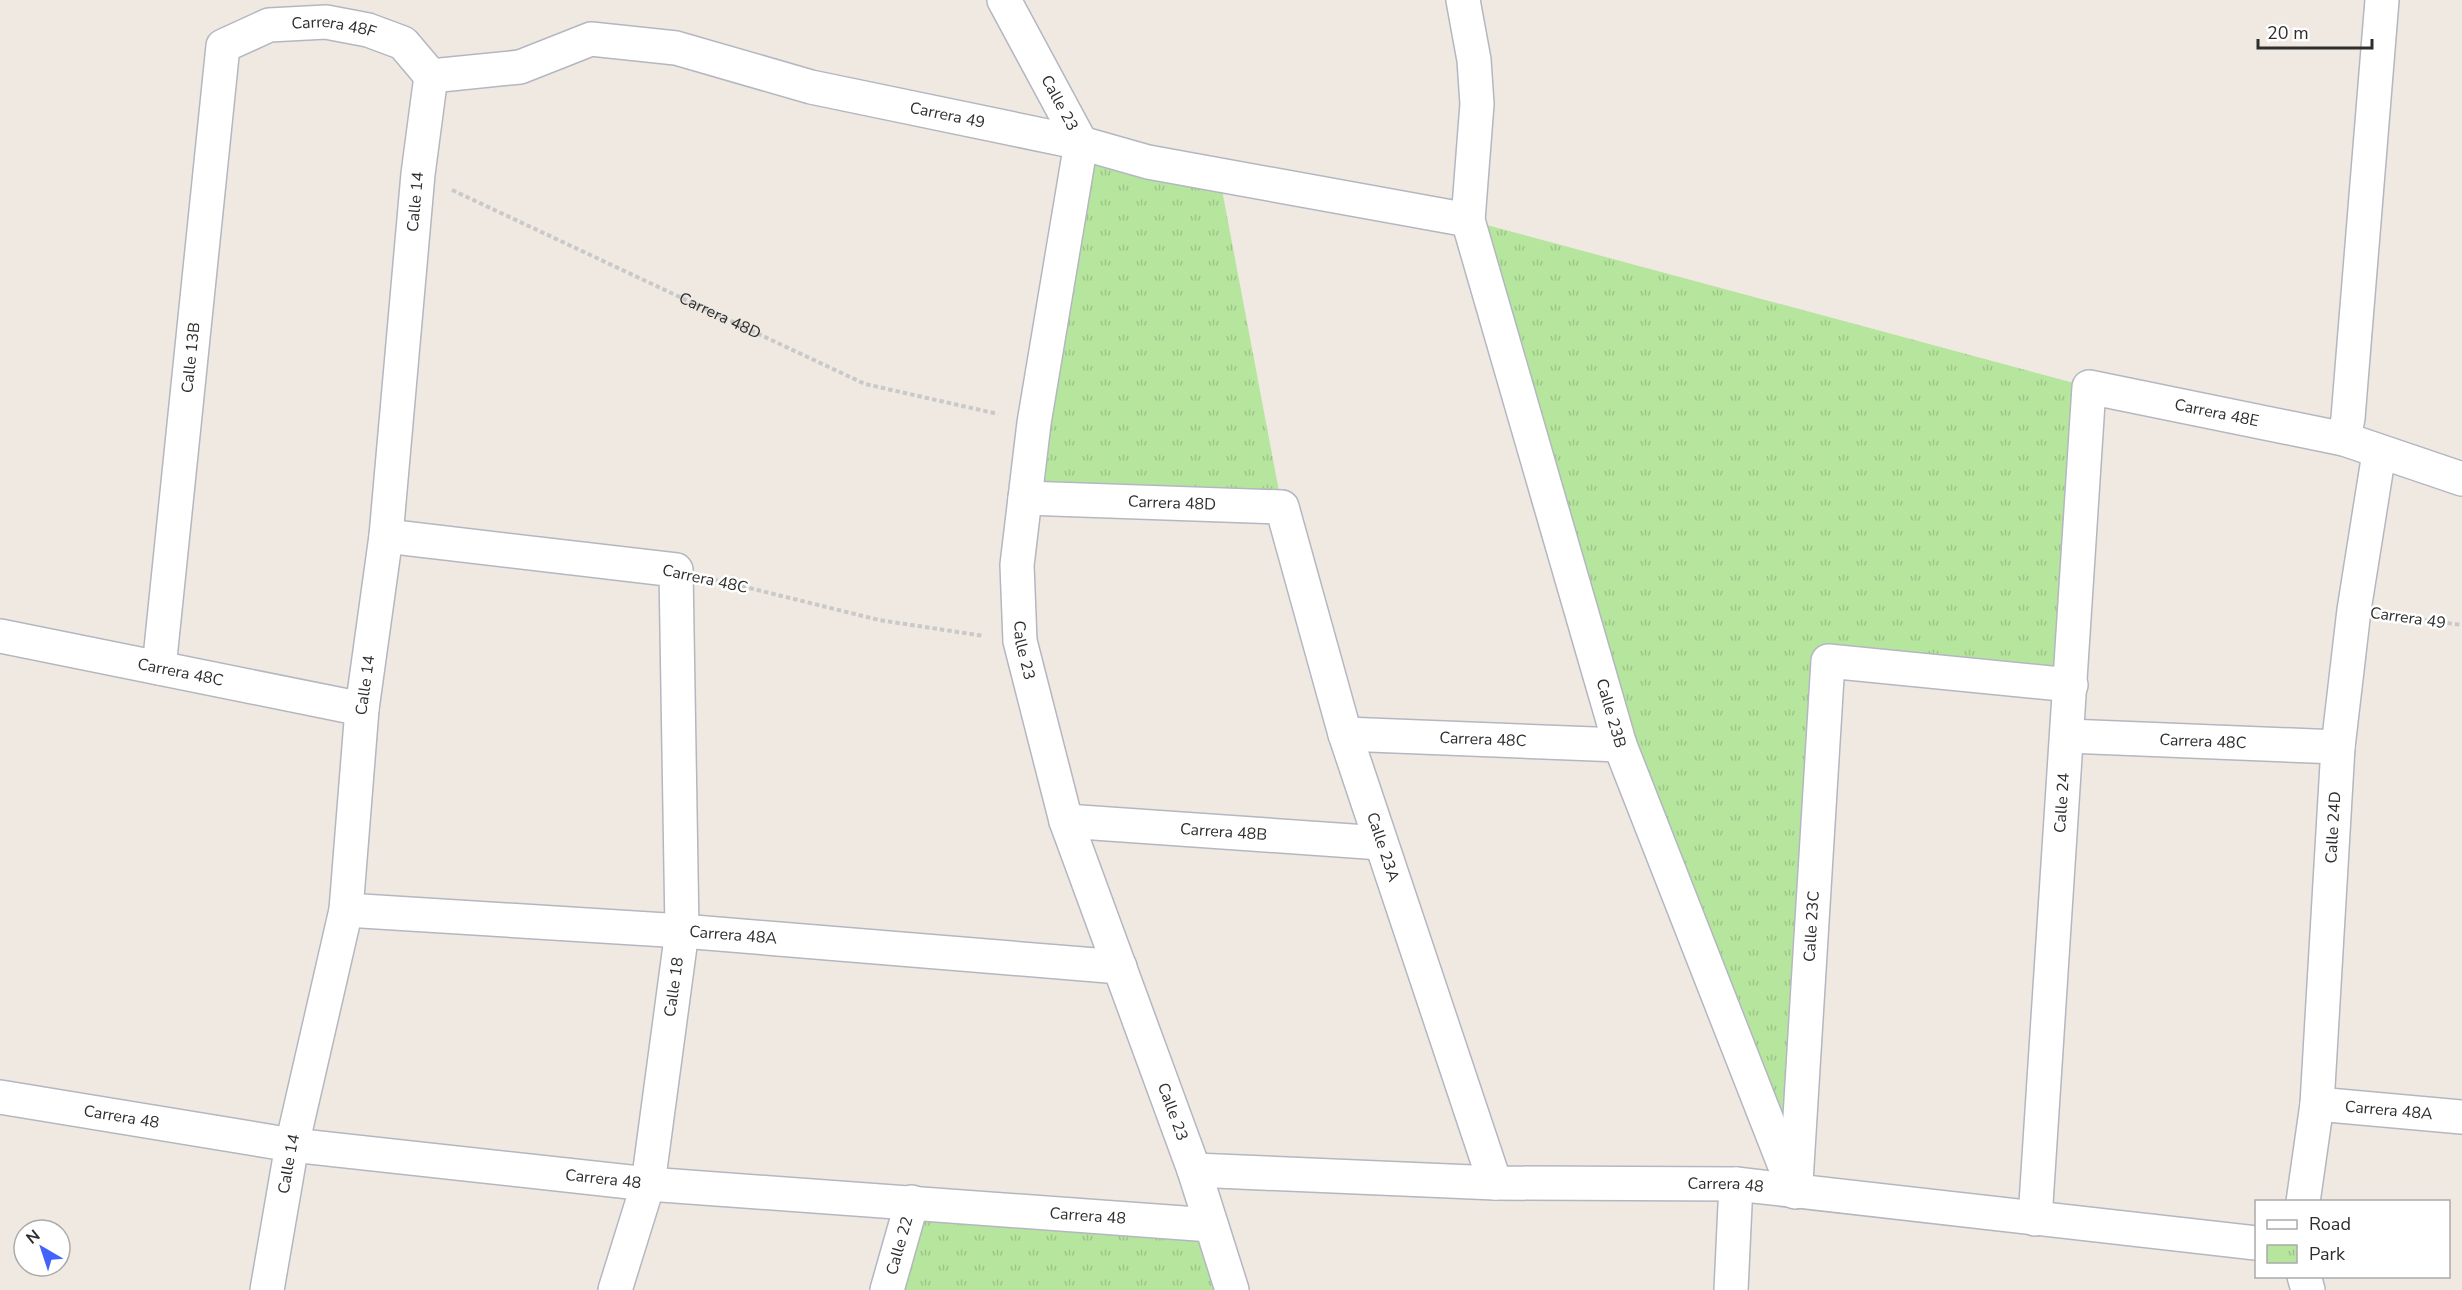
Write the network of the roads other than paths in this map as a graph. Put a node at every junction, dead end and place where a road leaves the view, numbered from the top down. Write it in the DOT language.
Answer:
graph roads {
  1 [pos="1004,0"];
  2 [pos="1463,0"];
  3 [pos="2382,0"];
  4 [pos="223,46"];
  5 [pos="431,76"];
  6 [pos="1081,143"];
  7 [pos="1468,220"];
  8 [pos="2089,387"];
  9 [pos="2344,439"];
  10 [pos="2379,453"];
  11 [pos="2462,479"];
  12 [pos="1025,498"];
  13 [pos="1282,507"];
  14 [pos="386,536"];
  15 [pos="676,570"];
  16 [pos="0,636"];
  17 [pos="159,668"];
  18 [pos="2071,685"];
  19 [pos="362,709"];
  20 [pos="1345,734"];
  21 [pos="2068,736"];
  22 [pos="1620,745"];
  23 [pos="2337,747"];
  24 [pos="1066,821"];
  25 [pos="1381,843"];
  26 [pos="346,910"];
  27 [pos="682,932"];
  28 [pos="1120,968"];
  29 [pos="0,1097"];
  30 [pos="2317,1104"];
  31 [pos="2462,1117"];
  32 [pos="292,1145"];
  33 [pos="1194,1170"];
  34 [pos="1496,1182"];
  35 [pos="648,1184"];
  36 [pos="1736,1184"];
  37 [pos="1795,1192"];
  38 [pos="2303,1200"];
  39 [pos="912,1202"];
  40 [pos="2035,1219"];
  41 [pos="1211,1226"];
  42 [pos="2255,1243"];
  43 [pos="267,1290"];
  44 [pos="615,1290"];
  45 [pos="887,1290"];
  46 [pos="1232,1290"];
  47 [pos="1731,1290"];
  1 -- 6 [label="street, Calle 23"];
  2 -- 7 [label="street"];
  3 -- 9 [label="street"];
  4 -- 5 [label="street, Carrera 48F"];
  4 -- 17 [label="street, Calle 13B"];
  5 -- 6 [label="street, Carrera 49"];
  5 -- 14 [label="street, Calle 14"];
  6 -- 7 [label="street, Carrera 49"];
  6 -- 12 [label="street, Calle 23"];
  7 -- 22 [label="street, Calle 23B"];
  8 -- 9 [label="street, Carrera 48E"];
  8 -- 18 [label="street, Calle 24"];
  9 -- 10 [label="street, Carrera 48E"];
  10 -- 11 [label="street, Carrera 48E"];
  10 -- 23 [label="street, Calle 24D"];
  12 -- 13 [label="street, Carrera 48D"];
  12 -- 24 [label="street, Calle 23"];
  13 -- 20 [label="street, Calle 23A"];
  14 -- 15 [label="street, Carrera 48C"];
  14 -- 19 [label="street, Calle 14"];
  15 -- 27 [label="street, Calle 18"];
  16 -- 17 [label="street, Carrera 48C"];
  17 -- 19 [label="street, Carrera 48C"];
  18 -- 21 [label="street, Calle 24"];
  18 -- 37 [label="street, Calle 23C"];
  19 -- 26 [label="street, Calle 14"];
  20 -- 22 [label="street, Carrera 48C"];
  20 -- 25 [label="street, Calle 23A"];
  21 -- 23 [label="street, Carrera 48C"];
  21 -- 40 [label="street, Calle 24"];
  22 -- 37 [label="street, Calle 23B"];
  23 -- 30 [label="street, Calle 24D"];
  24 -- 25 [label="street, Carrera 48B"];
  24 -- 28 [label="street, Calle 23"];
  25 -- 34 [label="street, Calle 23A"];
  26 -- 27 [label="street, Carrera 48A"];
  26 -- 32 [label="street, Calle 14"];
  27 -- 28 [label="street, Carrera 48A"];
  27 -- 35 [label="street, Calle 18"];
  28 -- 33 [label="street, Calle 23"];
  29 -- 32 [label="street, Carrera 48"];
  30 -- 31 [label="street, Carrera 48A"];
  30 -- 38 [label="street, Calle 24D"];
  32 -- 35 [label="street, Carrera 48"];
  32 -- 43 [label="street, Calle 14"];
  33 -- 34 [label="street, Carrera 48"];
  33 -- 41 [label="street, Calle 23"];
  34 -- 36 [label="street, Carrera 48"];
  35 -- 39 [label="street, Carrera 48"];
  35 -- 44 [label="street, Calle 18"];
  36 -- 37 [label="street, Carrera 48"];
  36 -- 47 [label="street"];
  37 -- 40 [label="street, Carrera 48"];
  39 -- 41 [label="street, Carrera 48"];
  39 -- 45 [label="street, Calle 22"];
  40 -- 42 [label="street, Carrera 48"];
  41 -- 46 [label="street, Calle 23"];
}
